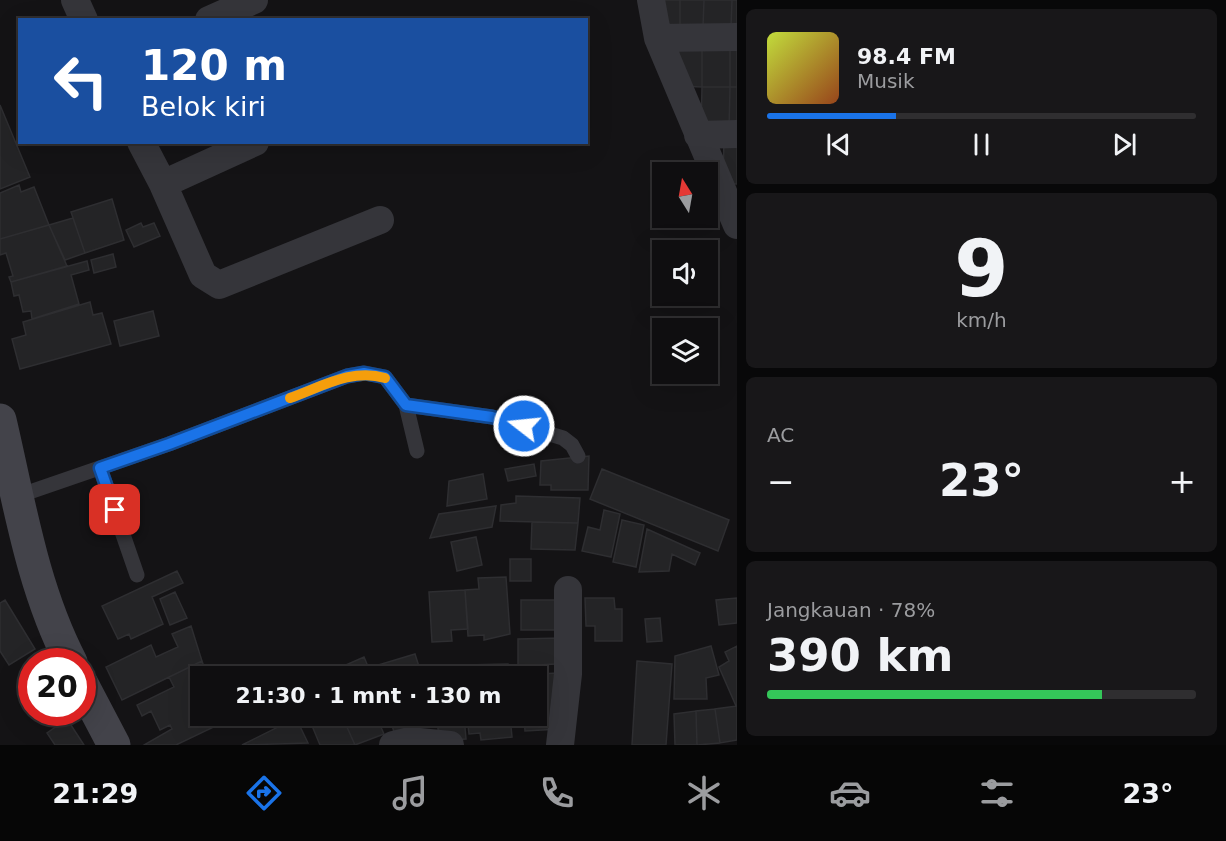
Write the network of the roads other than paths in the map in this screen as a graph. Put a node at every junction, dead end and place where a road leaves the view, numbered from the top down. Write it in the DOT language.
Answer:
graph roads {
  1 [pos="75,0"];
  2 [pos="254,0"];
  3 [pos="651,0"];
  4 [pos="83,18"];
  5 [pos="214,18"];
  6 [pos="737,37"];
  7 [pos="658,38"];
  8 [pos="737,134"];
  9 [pos="698,135"];
  10 [pos="142,144"];
  11 [pos="251,144"];
  12 [pos="163,184"];
  13 [pos="380,220"];
  14 [pos="737,225"];
  15 [pos="406,405"];
  16 [pos="0,420"];
  17 [pos="417,451"];
  18 [pos="578,456"];
  19 [pos="100,468"];
  20 [pos="12,506"];
  21 [pos="137,575"];
  22 [pos="568,590"];
  23 [pos="64,648"];
  24 [pos="96,711"];
  25 [pos="114,745"];
  26 [pos="393,745"];
  27 [pos="450,745"];
  28 [pos="560,745"];
  1 -- 4 [label="street"];
  2 -- 5 [label="street"];
  3 -- 7 [label="street"];
  6 -- 7 [label="street"];
  7 -- 9 [label="street"];
  8 -- 9 [label="street"];
  9 -- 14 [label="street"];
  10 -- 12 [label="street"];
  11 -- 12 [label="street"];
  12 -- 13 [label="street"];
  15 -- 17 [label="lane"];
  15 -- 18 [label="lane"];
  15 -- 19 [label="lane"];
  16 -- 20 [label="main road"];
  19 -- 20 [label="lane"];
  19 -- 21 [label="lane"];
  20 -- 23 [label="main road"];
  22 -- 28 [label="street"];
  24 -- 25 [label="main road"];
  26 -- 27 [label="street"];
}
